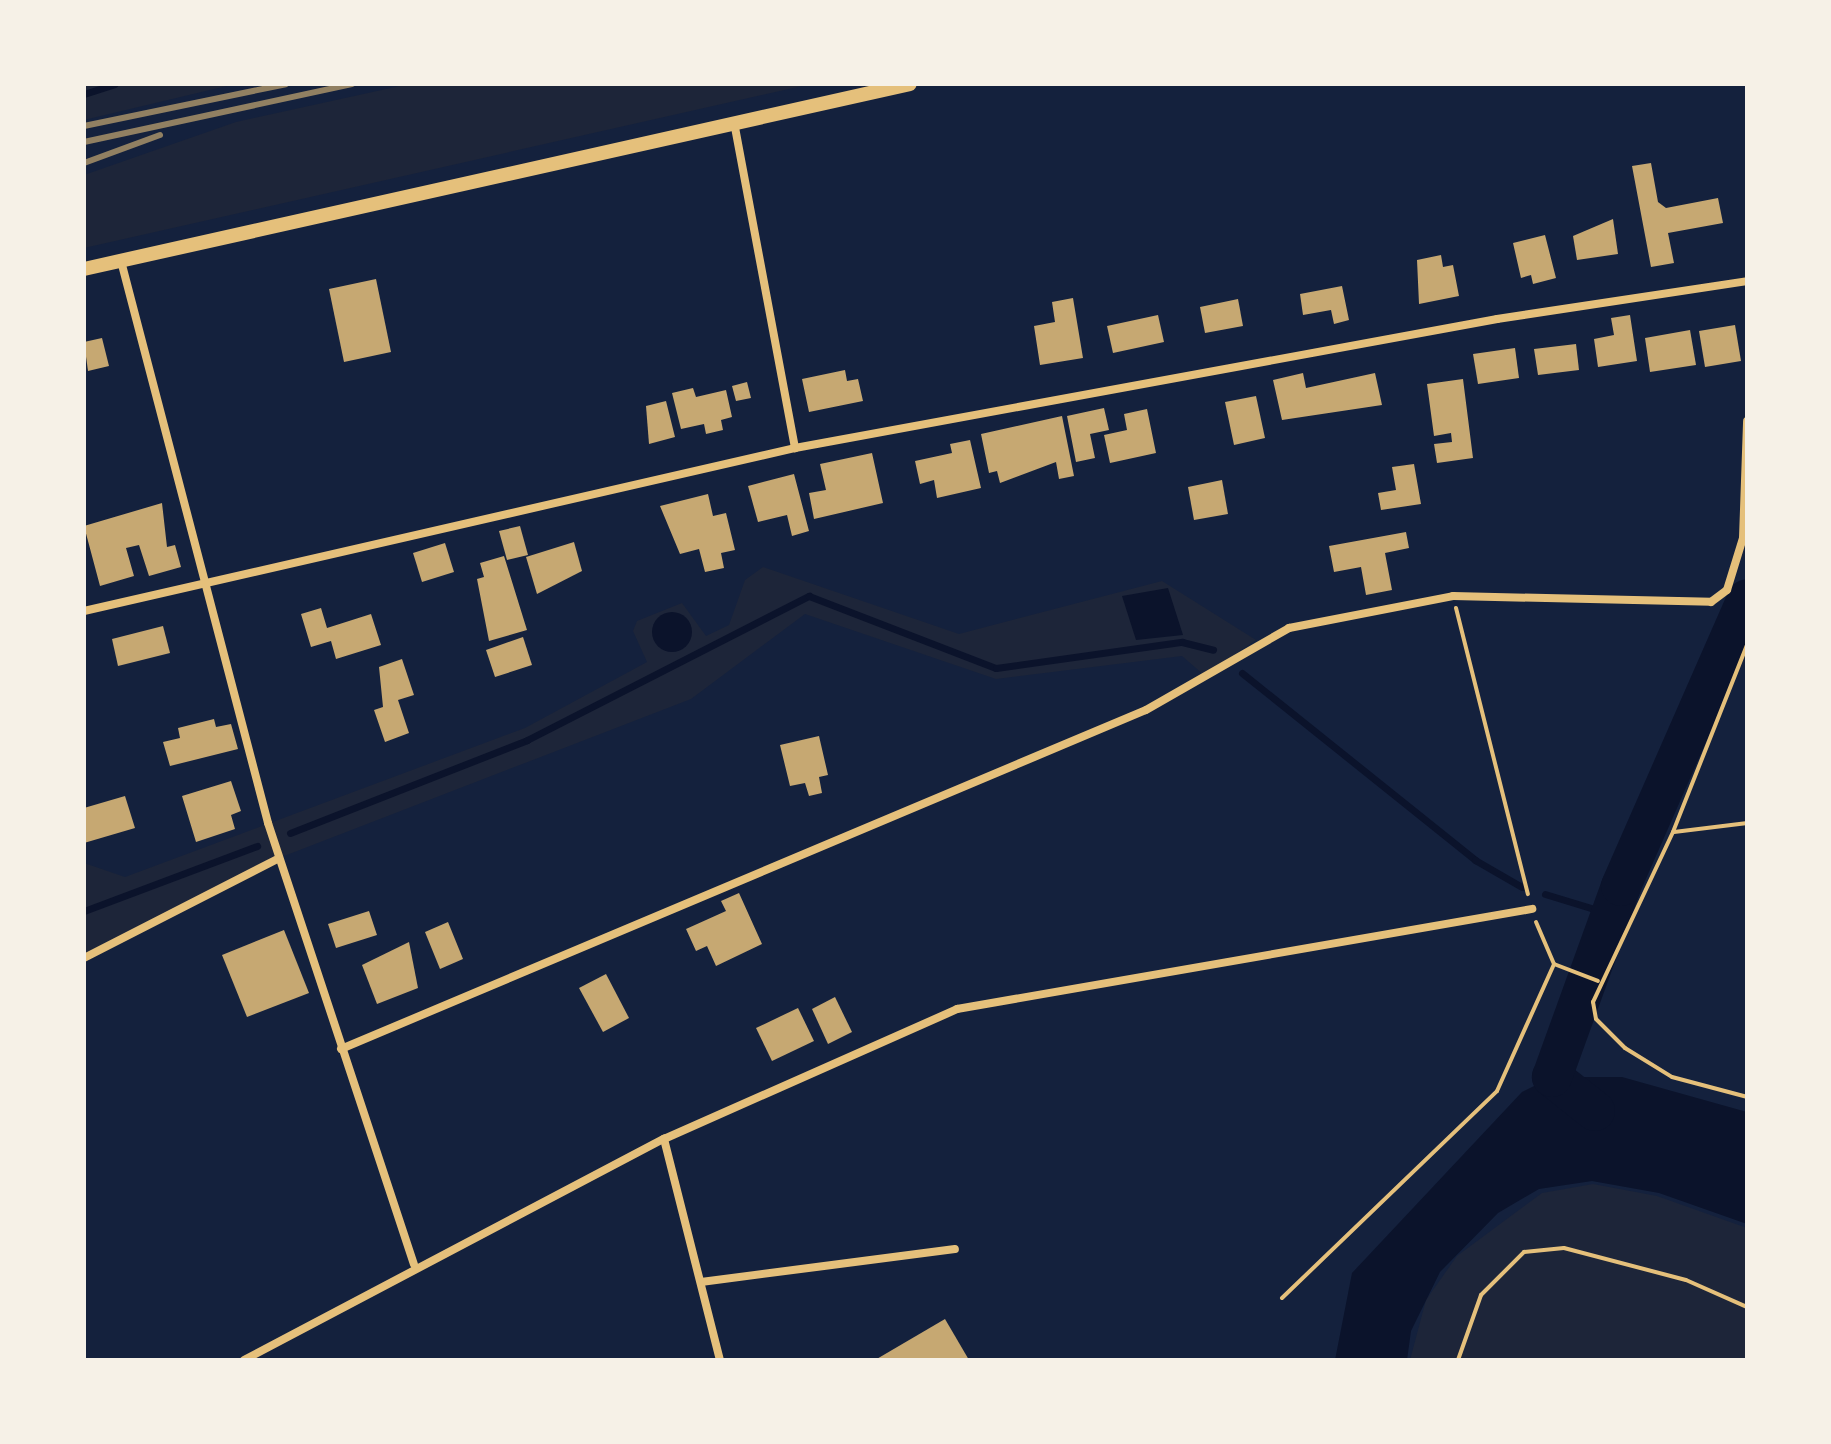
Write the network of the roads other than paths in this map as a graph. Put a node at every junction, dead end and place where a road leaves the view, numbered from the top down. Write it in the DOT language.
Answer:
graph roads {
  1 [pos="910,84"];
  2 [pos="734,122"];
  3 [pos="121,261"];
  4 [pos="84,269"];
  5 [pos="1747,281"];
  6 [pos="1747,421"];
  7 [pos="795,448"];
  8 [pos="203,582"];
  9 [pos="84,611"];
  10 [pos="279,858"];
  11 [pos="1532,909"];
  12 [pos="84,958"];
  13 [pos="341,1049"];
  14 [pos="664,1139"];
  15 [pos="955,1249"];
  16 [pos="414,1265"];
  17 [pos="701,1282"];
  18 [pos="244,1360"];
  19 [pos="720,1360"];
  1 -- 2 [label="street"];
  2 -- 3 [label="street"];
  2 -- 7 [label="street"];
  3 -- 4 [label="street"];
  3 -- 8 [label="street"];
  5 -- 7 [label="street"];
  6 -- 13 [label="street"];
  7 -- 8 [label="street"];
  8 -- 9 [label="street"];
  8 -- 10 [label="street"];
  10 -- 12 [label="street"];
  10 -- 13 [label="street"];
  11 -- 14 [label="street"];
  13 -- 16 [label="street"];
  14 -- 16 [label="street"];
  14 -- 17 [label="street"];
  15 -- 17 [label="street"];
  16 -- 18 [label="street"];
  17 -- 19 [label="street"];
}
